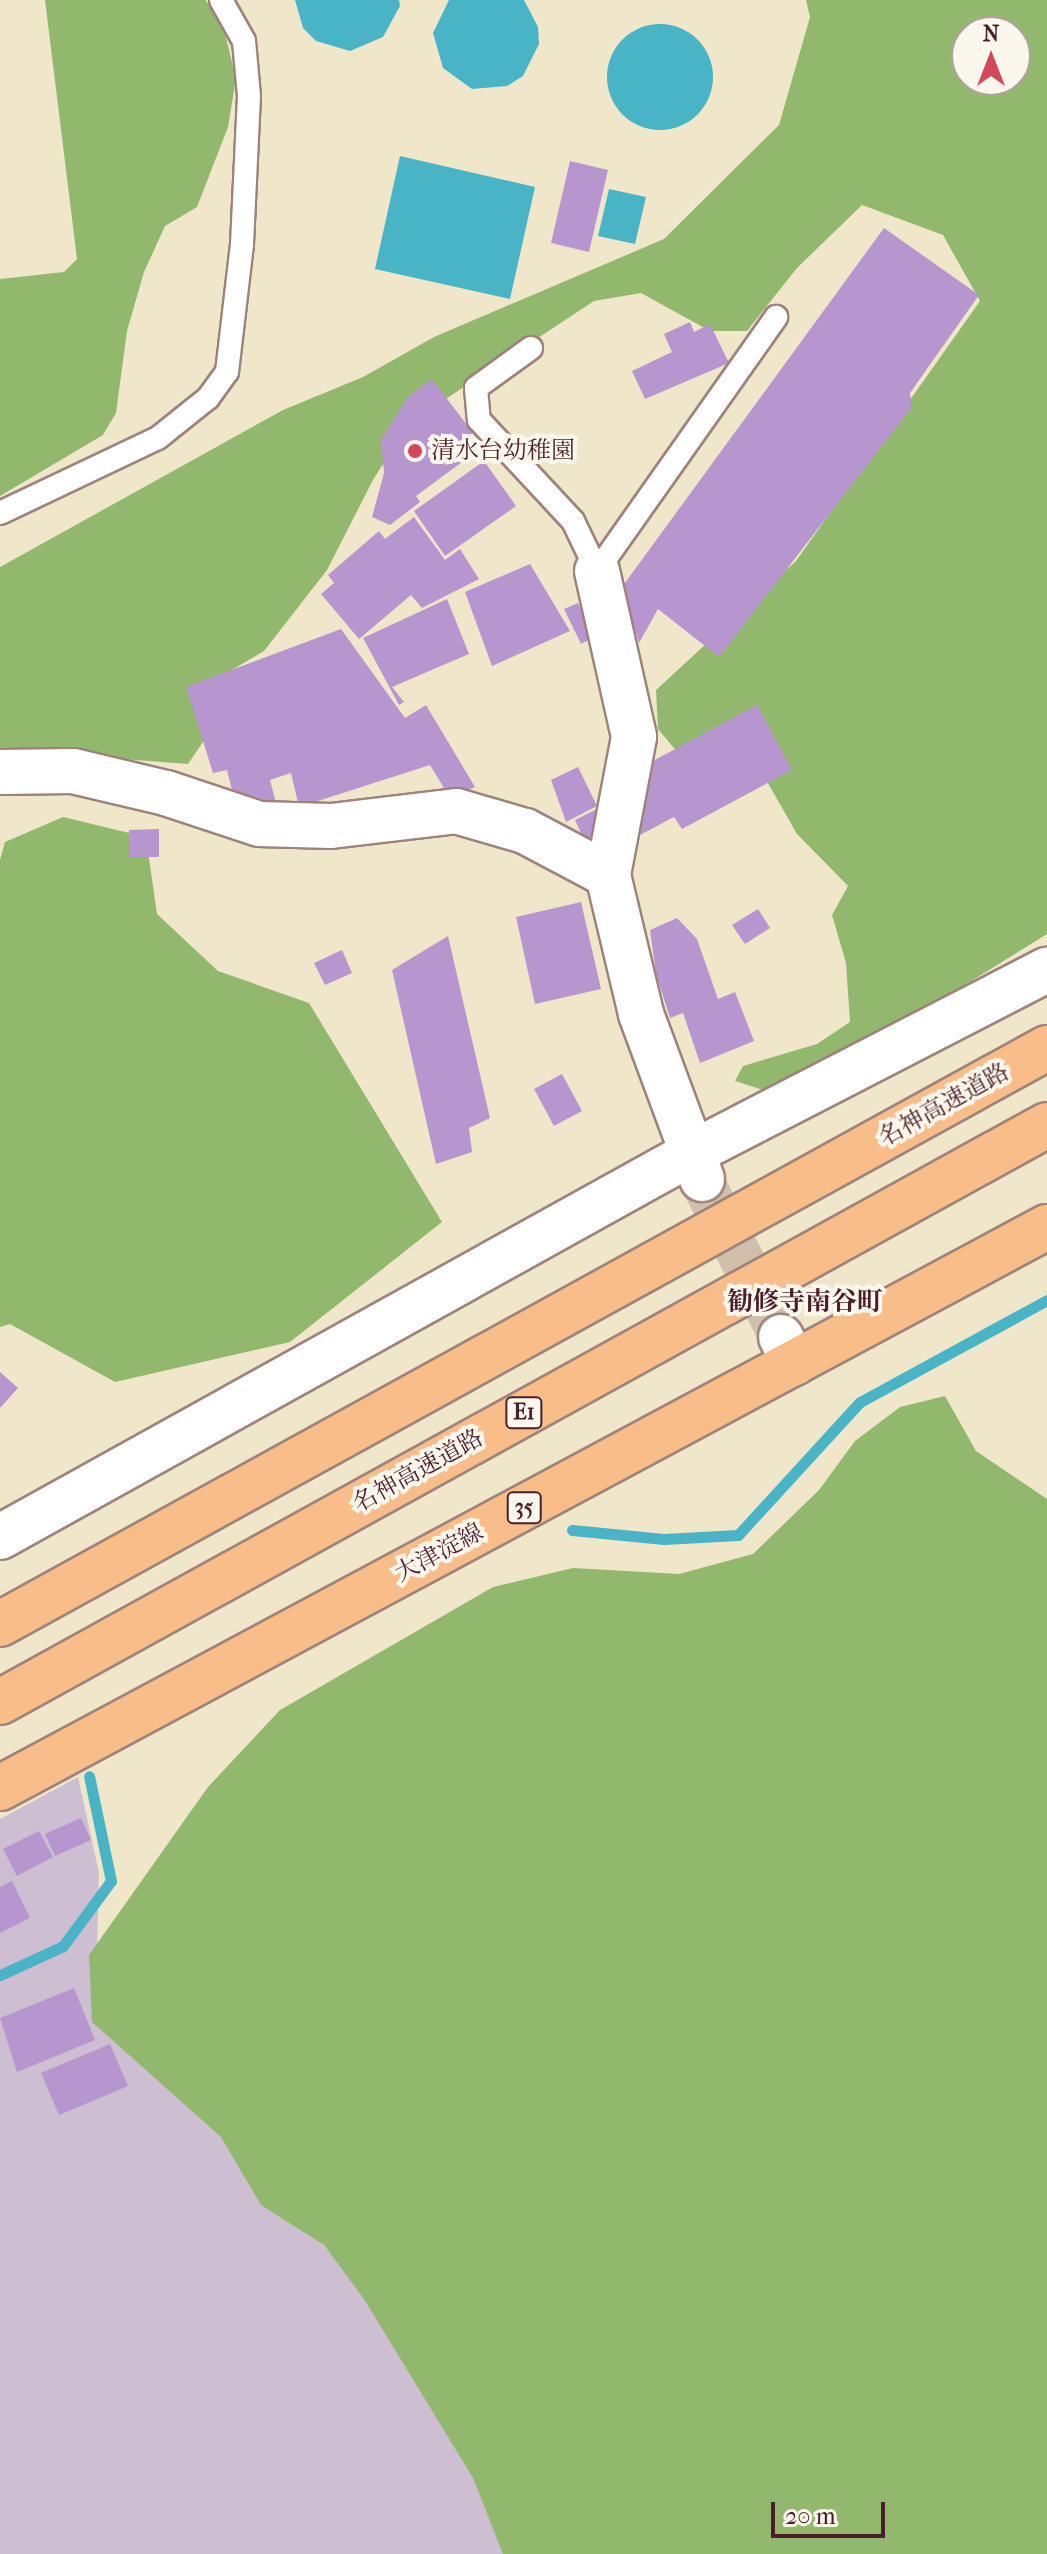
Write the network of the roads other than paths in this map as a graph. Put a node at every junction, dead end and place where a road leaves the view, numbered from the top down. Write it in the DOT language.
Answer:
graph roads {
  1 [pos="221,0"];
  2 [pos="776,317"];
  3 [pos="531,348"];
  4 [pos="0,513"];
  5 [pos="597,571"];
  6 [pos="0,772"];
  7 [pos="608,875"];
  8 [pos="1047,970"];
  9 [pos="1047,1048"];
  10 [pos="1047,1125"];
  11 [pos="696,1168"];
  12 [pos="1047,1227"];
  13 [pos="0,1537"];
  14 [pos="0,1624"];
  15 [pos="0,1702"];
  16 [pos="0,1788"];
  1 -- 4 [label="lane"];
  2 -- 5 [label="lane"];
  3 -- 5 [label="lane"];
  5 -- 7 [label="street"];
  6 -- 7 [label="street"];
  7 -- 11 [label="street"];
  8 -- 11 [label="street"];
  9 -- 14 [label="main road, 名神高速道路"];
  10 -- 15 [label="main road, 名神高速道路 / E1"];
  11 -- 13 [label="street"];
  12 -- 16 [label="main road, 大津淀線 / 35"];
}
